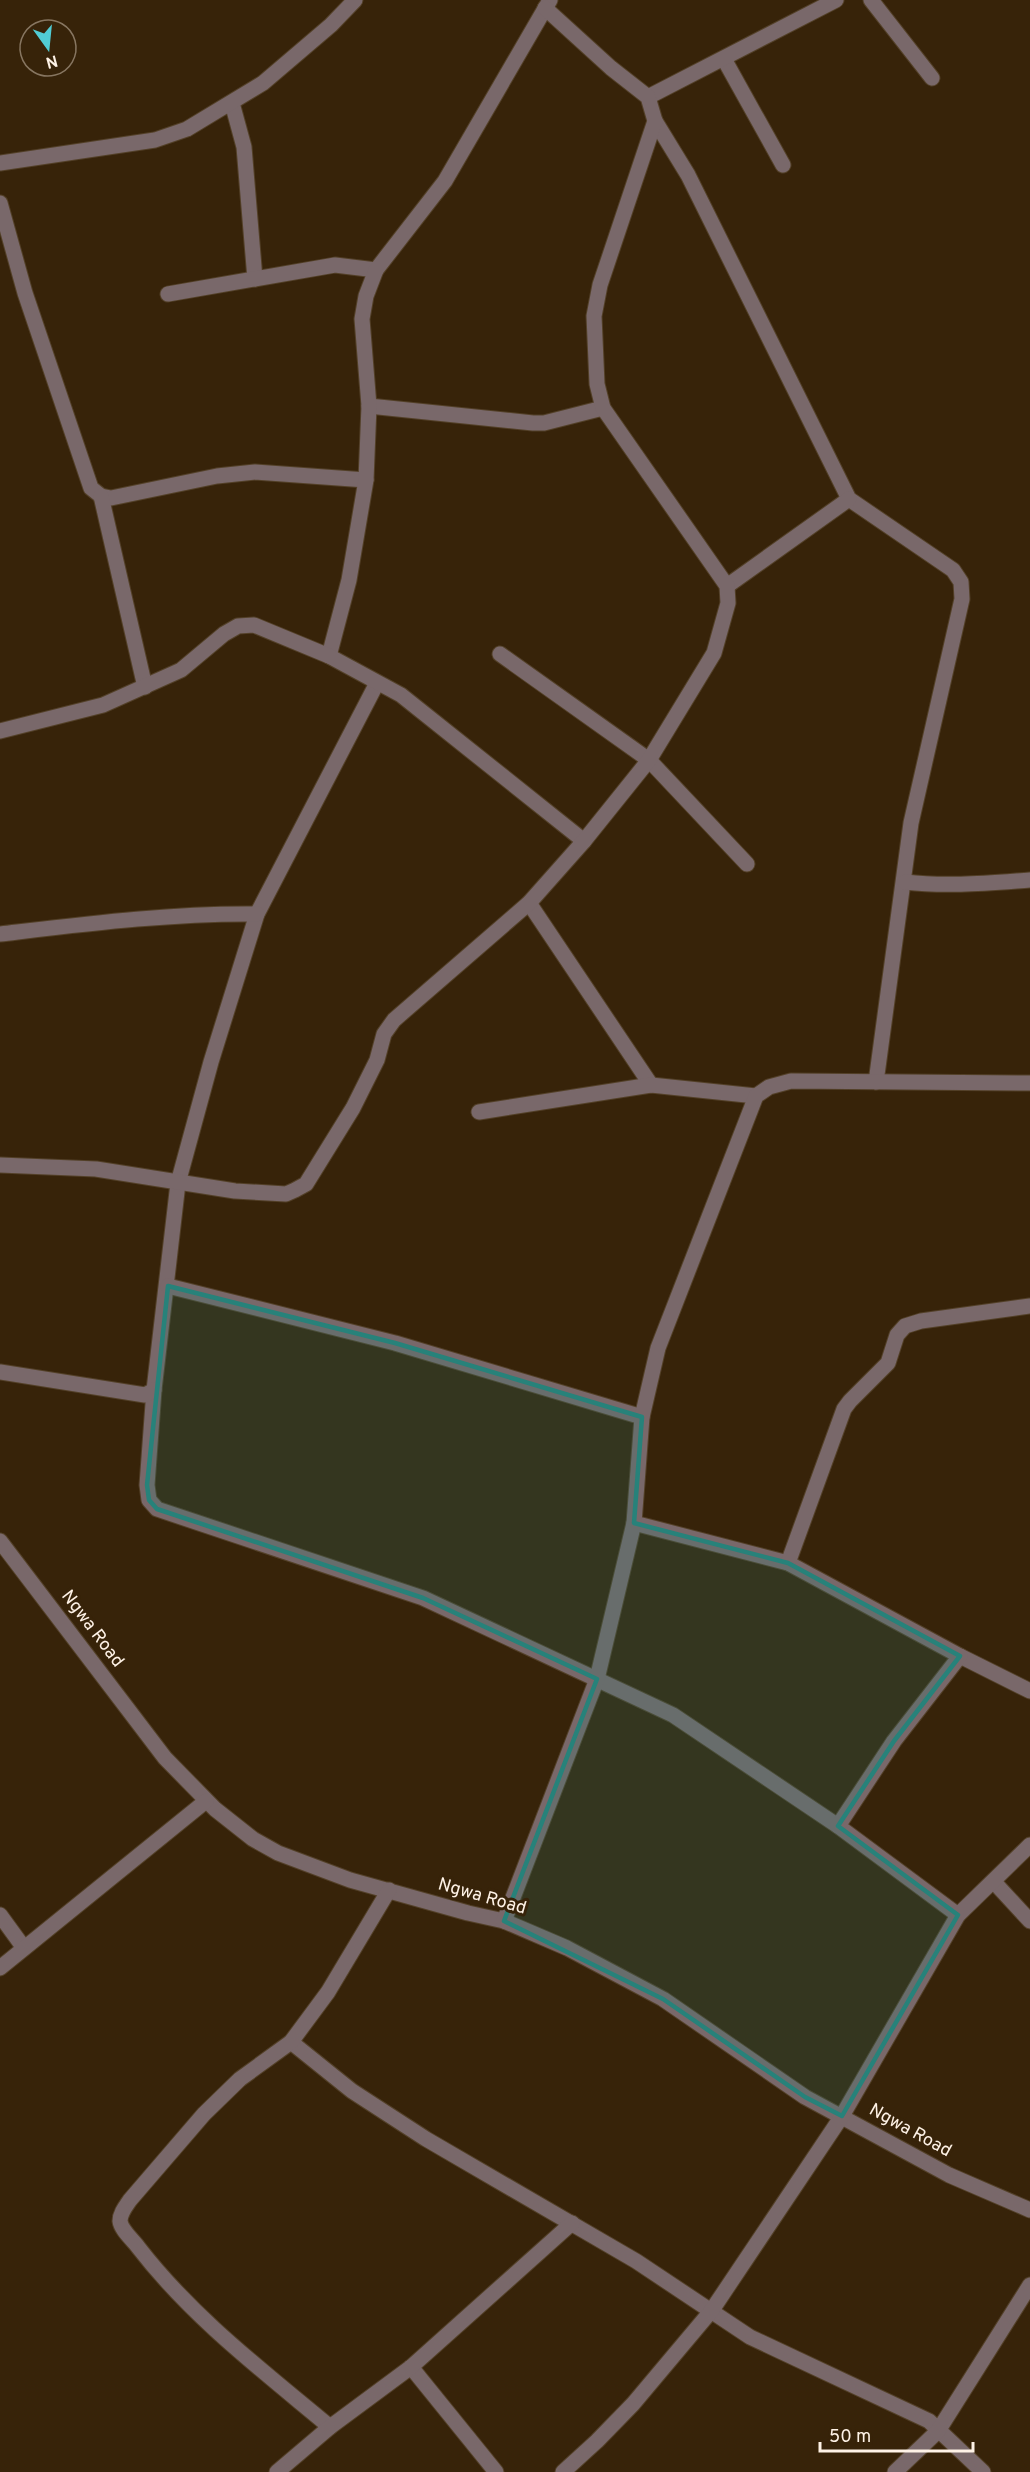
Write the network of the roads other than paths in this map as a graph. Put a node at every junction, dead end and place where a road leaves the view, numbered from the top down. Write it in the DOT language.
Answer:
graph roads {
  1 [pos="355,0"];
  2 [pos="836,0"];
  3 [pos="871,0"];
  4 [pos="548,4"];
  5 [pos="724,59"];
  6 [pos="932,78"];
  7 [pos="648,97"];
  8 [pos="232,103"];
  9 [pos="655,121"];
  10 [pos="0,164"];
  11 [pos="783,165"];
  12 [pos="0,203"];
  13 [pos="376,270"];
  14 [pos="255,279"];
  15 [pos="168,294"];
  16 [pos="369,406"];
  17 [pos="603,408"];
  18 [pos="366,480"];
  19 [pos="101,496"];
  20 [pos="849,499"];
  21 [pos="727,586"];
  22 [pos="500,654"];
  23 [pos="329,656"];
  24 [pos="377,683"];
  25 [pos="145,687"];
  26 [pos="0,732"];
  27 [pos="649,760"];
  28 [pos="584,842"];
  29 [pos="747,864"];
  30 [pos="1030,880"];
  31 [pos="904,882"];
  32 [pos="529,903"];
  33 [pos="257,914"];
  34 [pos="0,934"];
  35 [pos="876,1082"];
  36 [pos="1030,1083"];
  37 [pos="651,1085"];
  38 [pos="756,1096"];
  39 [pos="479,1112"];
  40 [pos="0,1165"];
  41 [pos="178,1184"];
  42 [pos="168,1286"];
  43 [pos="1030,1306"];
  44 [pos="0,1371"];
  45 [pos="154,1390"];
  46 [pos="642,1417"];
  47 [pos="634,1523"];
  48 [pos="0,1541"];
  49 [pos="788,1563"];
  50 [pos="960,1656"];
  51 [pos="597,1679"];
  52 [pos="1030,1691"];
  53 [pos="206,1801"];
  54 [pos="838,1826"];
  55 [pos="1030,1845"];
  56 [pos="994,1882"];
  57 [pos="389,1890"];
  58 [pos="958,1915"];
  59 [pos="0,1916"];
  60 [pos="504,1921"];
  61 [pos="1030,1921"];
  62 [pos="24,1948"];
  63 [pos="0,1968"];
  64 [pos="291,2042"];
  65 [pos="842,2116"];
  66 [pos="1030,2211"];
  67 [pos="572,2223"];
  68 [pos="1030,2285"];
  69 [pos="712,2310"];
  70 [pos="411,2367"];
  71 [pos="330,2427"];
  72 [pos="938,2431"];
  73 [pos="277,2472"];
  74 [pos="496,2472"];
  75 [pos="563,2472"];
  76 [pos="895,2472"];
  77 [pos="983,2472"];
  1 -- 8 [label="street"];
  2 -- 5 [label="street"];
  3 -- 6 [label="street"];
  4 -- 7 [label="street"];
  4 -- 13 [label="street"];
  5 -- 7 [label="street"];
  5 -- 11 [label="street"];
  7 -- 9 [label="street"];
  8 -- 10 [label="street"];
  8 -- 14 [label="street"];
  9 -- 17 [label="street"];
  9 -- 20 [label="street"];
  12 -- 19 [label="street"];
  13 -- 14 [label="street"];
  13 -- 16 [label="street"];
  14 -- 15 [label="street"];
  16 -- 17 [label="street"];
  16 -- 18 [label="street"];
  17 -- 21 [label="street"];
  18 -- 19 [label="street"];
  18 -- 23 [label="street"];
  19 -- 25 [label="street"];
  20 -- 21 [label="street"];
  20 -- 31 [label="street"];
  21 -- 27 [label="street"];
  22 -- 27 [label="street"];
  23 -- 24 [label="street"];
  23 -- 25 [label="street"];
  24 -- 28 [label="street"];
  24 -- 33 [label="street"];
  25 -- 26 [label="street"];
  27 -- 28 [label="street"];
  27 -- 29 [label="street"];
  28 -- 32 [label="street"];
  30 -- 31 [label="street"];
  31 -- 35 [label="street"];
  32 -- 37 [label="street"];
  32 -- 41 [label="street"];
  33 -- 34 [label="street"];
  33 -- 41 [label="street"];
  35 -- 36 [label="street"];
  35 -- 38 [label="street"];
  37 -- 38 [label="street"];
  37 -- 39 [label="street"];
  38 -- 46 [label="street"];
  40 -- 41 [label="street"];
  41 -- 42 [label="street"];
  42 -- 45 [label="street"];
  42 -- 46 [label="street"];
  43 -- 49 [label="street"];
  44 -- 45 [label="street"];
  45 -- 51 [label="street"];
  46 -- 47 [label="street"];
  47 -- 49 [label="street"];
  47 -- 51 [label="street"];
  48 -- 53 [label="street, Ngwa Road"];
  49 -- 50 [label="street"];
  50 -- 52 [label="street"];
  50 -- 54 [label="street"];
  51 -- 54 [label="street"];
  51 -- 60 [label="street"];
  53 -- 57 [label="street, Ngwa Road"];
  53 -- 62 [label="street"];
  54 -- 58 [label="street"];
  55 -- 56 [label="street"];
  56 -- 58 [label="street"];
  56 -- 61 [label="street"];
  57 -- 60 [label="street, Ngwa Road"];
  57 -- 64 [label="street"];
  58 -- 65 [label="street"];
  59 -- 62 [label="street"];
  60 -- 65 [label="street, Ngwa Road"];
  62 -- 63 [label="street"];
  64 -- 67 [label="street"];
  64 -- 71 [label="street"];
  65 -- 66 [label="street, Ngwa Road"];
  65 -- 69 [label="street"];
  67 -- 69 [label="street"];
  67 -- 70 [label="street"];
  68 -- 72 [label="street"];
  69 -- 72 [label="street"];
  69 -- 75 [label="street"];
  70 -- 71 [label="street"];
  70 -- 74 [label="street"];
  71 -- 73 [label="street"];
  72 -- 76 [label="street"];
  72 -- 77 [label="street"];
}
